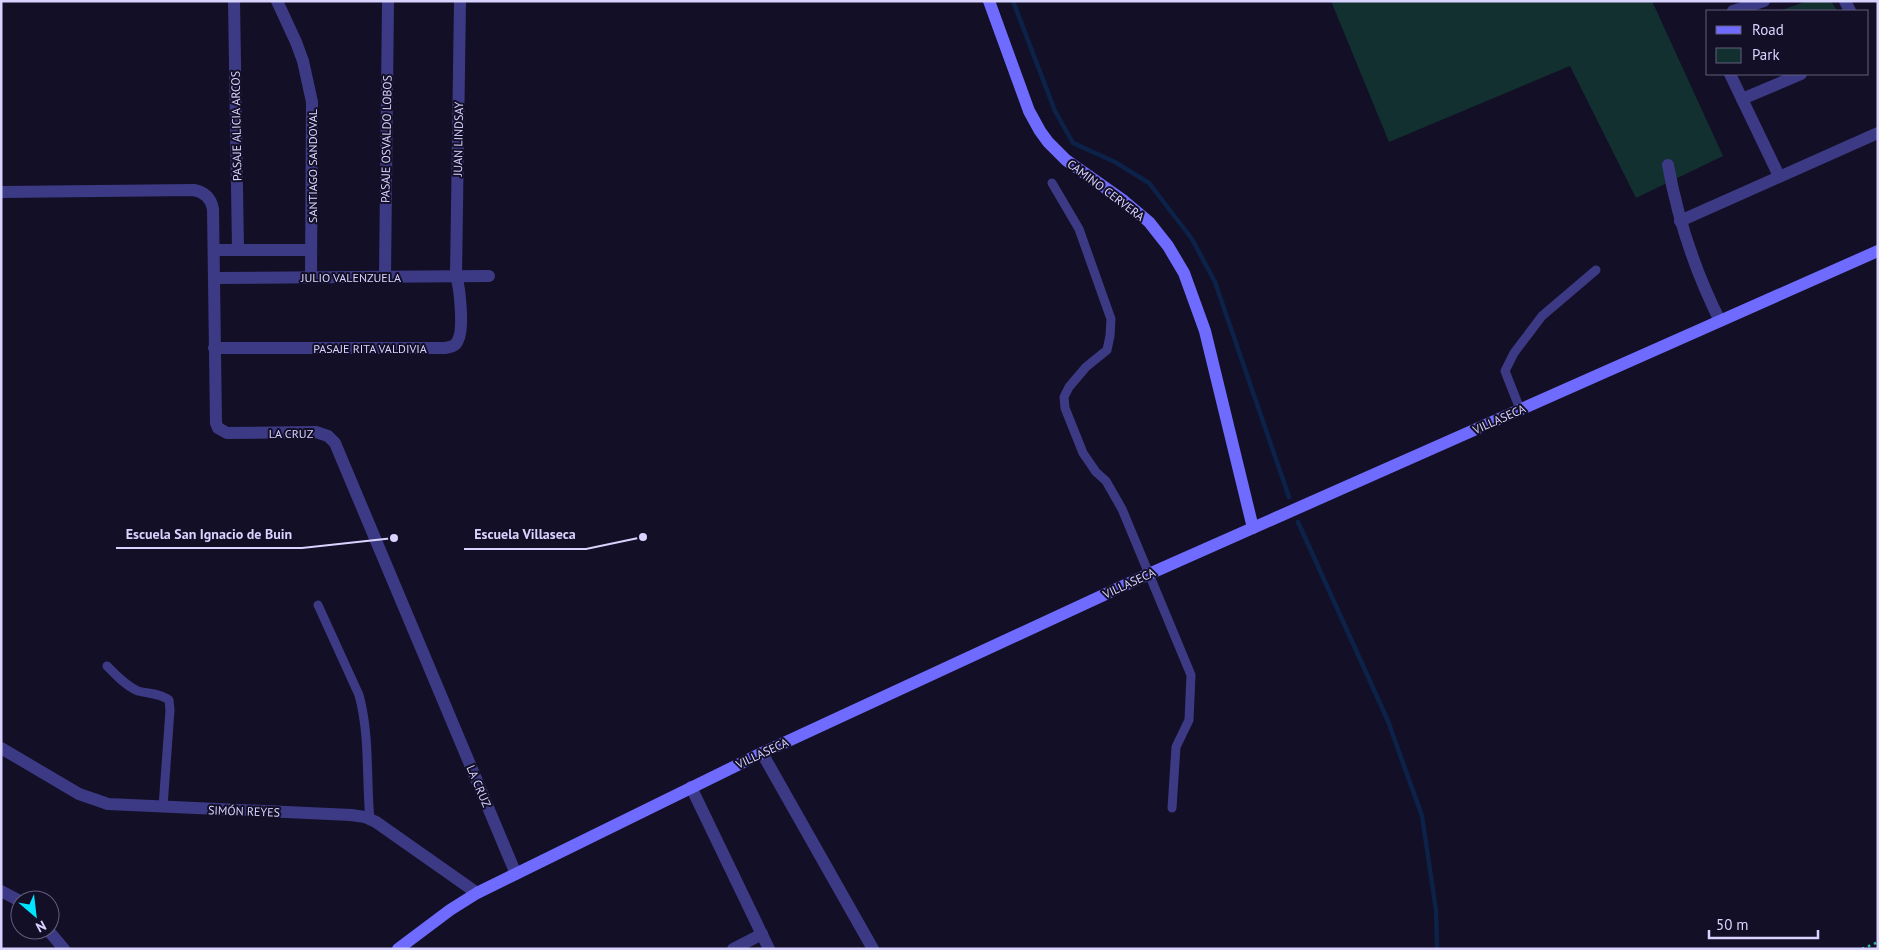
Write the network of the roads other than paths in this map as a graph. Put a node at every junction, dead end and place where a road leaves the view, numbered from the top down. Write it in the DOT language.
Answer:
graph roads {
  1 [pos="234,1"];
  2 [pos="277,1"];
  3 [pos="388,1"];
  4 [pos="460,1"];
  5 [pos="990,1"];
  6 [pos="1764,1"];
  7 [pos="1735,10"];
  8 [pos="1730,75"];
  9 [pos="1799,75"];
  10 [pos="1742,99"];
  11 [pos="1878,133"];
  12 [pos="1668,165"];
  13 [pos="1779,176"];
  14 [pos="1052,184"];
  15 [pos="1,192"];
  16 [pos="1680,221"];
  17 [pos="214,250"];
  18 [pos="238,250"];
  19 [pos="311,250"];
  20 [pos="1878,251"];
  21 [pos="1596,270"];
  22 [pos="311,276"];
  23 [pos="385,276"];
  24 [pos="456,276"];
  25 [pos="489,276"];
  26 [pos="214,278"];
  27 [pos="1720,321"];
  28 [pos="214,348"];
  29 [pos="1520,409"];
  30 [pos="1253,528"];
  31 [pos="1149,574"];
  32 [pos="318,605"];
  33 [pos="107,666"];
  34 [pos="1,748"];
  35 [pos="762,753"];
  36 [pos="691,787"];
  37 [pos="163,807"];
  38 [pos="1172,808"];
  39 [pos="370,820"];
  40 [pos="516,874"];
  41 [pos="477,893"];
  42 [pos="762,934"];
  43 [pos="400,948"];
  44 [pos="733,949"];
  45 [pos="769,949"];
  46 [pos="873,949"];
  1 -- 18 [label="street, PASAJE ALICIA ARCOS"];
  2 -- 19 [label="street, SANTIAGO SANDOVAL"];
  3 -- 23 [label="street, PASAJE OSVALDO LOBOS"];
  4 -- 24 [label="street, JUAN LINDSAY"];
  5 -- 30 [label="main road, CAMINO CERVERA"];
  6 -- 7 [label="street"];
  8 -- 10 [label="street"];
  9 -- 10 [label="street"];
  10 -- 13 [label="street"];
  11 -- 13 [label="street"];
  12 -- 16 [label="street"];
  13 -- 16 [label="street"];
  14 -- 31 [label="lane"];
  15 -- 17 [label="street, LA CRUZ"];
  16 -- 27 [label="street"];
  17 -- 18 [label="street"];
  17 -- 26 [label="street, LA CRUZ"];
  18 -- 19 [label="street"];
  19 -- 22 [label="street, SANTIAGO SANDOVAL"];
  20 -- 27 [label="main road, VILLASECA"];
  21 -- 29 [label="lane"];
  22 -- 23 [label="street, JULIO VALENZUELA"];
  22 -- 26 [label="street, JULIO VALENZUELA"];
  23 -- 24 [label="street, JULIO VALENZUELA"];
  24 -- 25 [label="street, JULIO VALENZUELA"];
  24 -- 28 [label="street, PASAJE RITA VALDIVIA"];
  26 -- 28 [label="street, LA CRUZ"];
  27 -- 29 [label="main road, VILLASECA"];
  28 -- 40 [label="street, LA CRUZ"];
  29 -- 30 [label="main road, VILLASECA"];
  30 -- 31 [label="main road, VILLASECA"];
  31 -- 35 [label="main road, VILLASECA"];
  31 -- 38 [label="lane"];
  32 -- 39 [label="lane"];
  33 -- 37 [label="lane"];
  34 -- 37 [label="street, SIMÓN REYES"];
  35 -- 36 [label="main road, VILLASECA"];
  35 -- 46 [label="street"];
  36 -- 40 [label="main road, VILLASECA"];
  36 -- 42 [label="street"];
  37 -- 39 [label="street, SIMÓN REYES"];
  39 -- 41 [label="street, SIMÓN REYES"];
  40 -- 41 [label="main road, VILLASECA"];
  41 -- 43 [label="main road, VILLASECA"];
  42 -- 44 [label="street"];
  42 -- 45 [label="street"];
}
